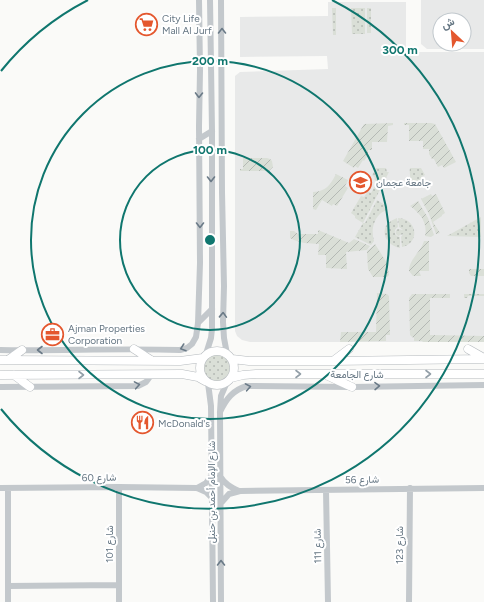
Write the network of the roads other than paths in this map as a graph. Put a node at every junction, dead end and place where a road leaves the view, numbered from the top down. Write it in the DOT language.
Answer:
graph roads {
  1 [pos="198,0"];
  2 [pos="210,0"];
  3 [pos="221,0"];
  4 [pos="200,70"];
  5 [pos="211,84"];
  6 [pos="212,131"];
  7 [pos="199,139"];
  8 [pos="200,263"];
  9 [pos="212,270"];
  10 [pos="212,309"];
  11 [pos="198,323"];
  12 [pos="134,349"];
  13 [pos="349,349"];
  14 [pos="468,349"];
  15 [pos="0,350"];
  16 [pos="22,350"];
  17 [pos="205,356"];
  18 [pos="229,356"];
  19 [pos="484,358"];
  20 [pos="4,360"];
  21 [pos="154,361"];
  22 [pos="333,361"];
  23 [pos="152,374"];
  24 [pos="324,374"];
  25 [pos="484,374"];
  26 [pos="0,375"];
  27 [pos="14,375"];
  28 [pos="229,380"];
  29 [pos="207,382"];
  30 [pos="484,385"];
  31 [pos="352,386"];
  32 [pos="0,387"];
  33 [pos="30,387"];
  34 [pos="220,412"];
  35 [pos="212,475"];
  36 [pos="220,476"];
  37 [pos="119,487"];
  38 [pos="0,488"];
  39 [pos="8,488"];
  40 [pos="197,488"];
  41 [pos="410,488"];
  42 [pos="484,488"];
  43 [pos="326,490"];
  44 [pos="240,491"];
  45 [pos="212,498"];
  46 [pos="221,503"];
  47 [pos="119,585"];
  48 [pos="8,586"];
  49 [pos="8,602"];
  50 [pos="119,602"];
  51 [pos="213,602"];
  52 [pos="221,602"];
  53 [pos="328,602"];
  54 [pos="409,602"];
  1 -- 4 [label="street"];
  2 -- 5 [label="street"];
  18 -- 3 [label="street, one-way"];
  4 -- 5 [label="street"];
  4 -- 7 [label="street, one-way"];
  5 -- 6 [label="street"];
  6 -- 7 [label="street"];
  6 -- 9 [label="street, one-way"];
  7 -- 8 [label="street, one-way"];
  8 -- 9 [label="street"];
  8 -- 11 [label="street"];
  9 -- 10 [label="street"];
  10 -- 11 [label="street"];
  10 -- 17 [label="street"];
  11 -- 12 [label="street, one-way"];
  12 -- 16 [label="street, one-way"];
  12 -- 21 [label="main road"];
  13 -- 22 [label="main road"];
  14 -- 19 [label="main road"];
  15 -- 16 [label="street"];
  16 -- 20 [label="main road"];
  17 -- 18 [label="main road"];
  17 -- 21 [label="main road"];
  17 -- 29 [label="main road"];
  18 -- 22 [label="main road, شارع الجامعة"];
  18 -- 28 [label="main road"];
  19 -- 22 [label="main road, شارع الجامعة"];
  20 -- 21 [label="main road"];
  27 -- 23 [label="main road, one-way"];
  23 -- 29 [label="main road"];
  33 -- 23 [label="street, one-way"];
  24 -- 25 [label="main road, شارع الجامعة, one-way"];
  28 -- 24 [label="main road, شارع الجامعة, one-way"];
  24 -- 31 [label="main road"];
  26 -- 27 [label="main road"];
  27 -- 33 [label="main road"];
  28 -- 29 [label="main road"];
  28 -- 34 [label="street, شارع الإمام أحمد بن حنبل"];
  29 -- 35 [label="street, شارع الإمام أحمد بن حنبل"];
  31 -- 30 [label="street, one-way"];
  34 -- 31 [label="street, one-way"];
  32 -- 33 [label="street"];
  34 -- 36 [label="street, شارع الإمام أحمد بن حنبل"];
  35 -- 40 [label="street"];
  35 -- 45 [label="street, شارع الإمام أحمد بن حنبل"];
  36 -- 44 [label="street"];
  36 -- 46 [label="street, شارع الإمام أحمد بن حنبل"];
  37 -- 39 [label="street, شارع 60"];
  37 -- 40 [label="street, شارع 60"];
  37 -- 47 [label="street, شارع 101"];
  38 -- 39 [label="street, شارع 60"];
  39 -- 48 [label="street"];
  40 -- 45 [label="street"];
  41 -- 42 [label="street, شارع 56"];
  41 -- 43 [label="street, شارع 56"];
  41 -- 54 [label="street, شارع 123"];
  43 -- 44 [label="street, شارع 56"];
  43 -- 53 [label="street, شارع 111"];
  44 -- 46 [label="street, شارع 56"];
  45 -- 51 [label="street, شارع الإمام أحمد بن حنبل"];
  52 -- 46 [label="street, شارع الإمام أحمد بن حنبل, one-way"];
  47 -- 48 [label="street"];
  47 -- 50 [label="street, شارع 101"];
  48 -- 49 [label="street"];
}
